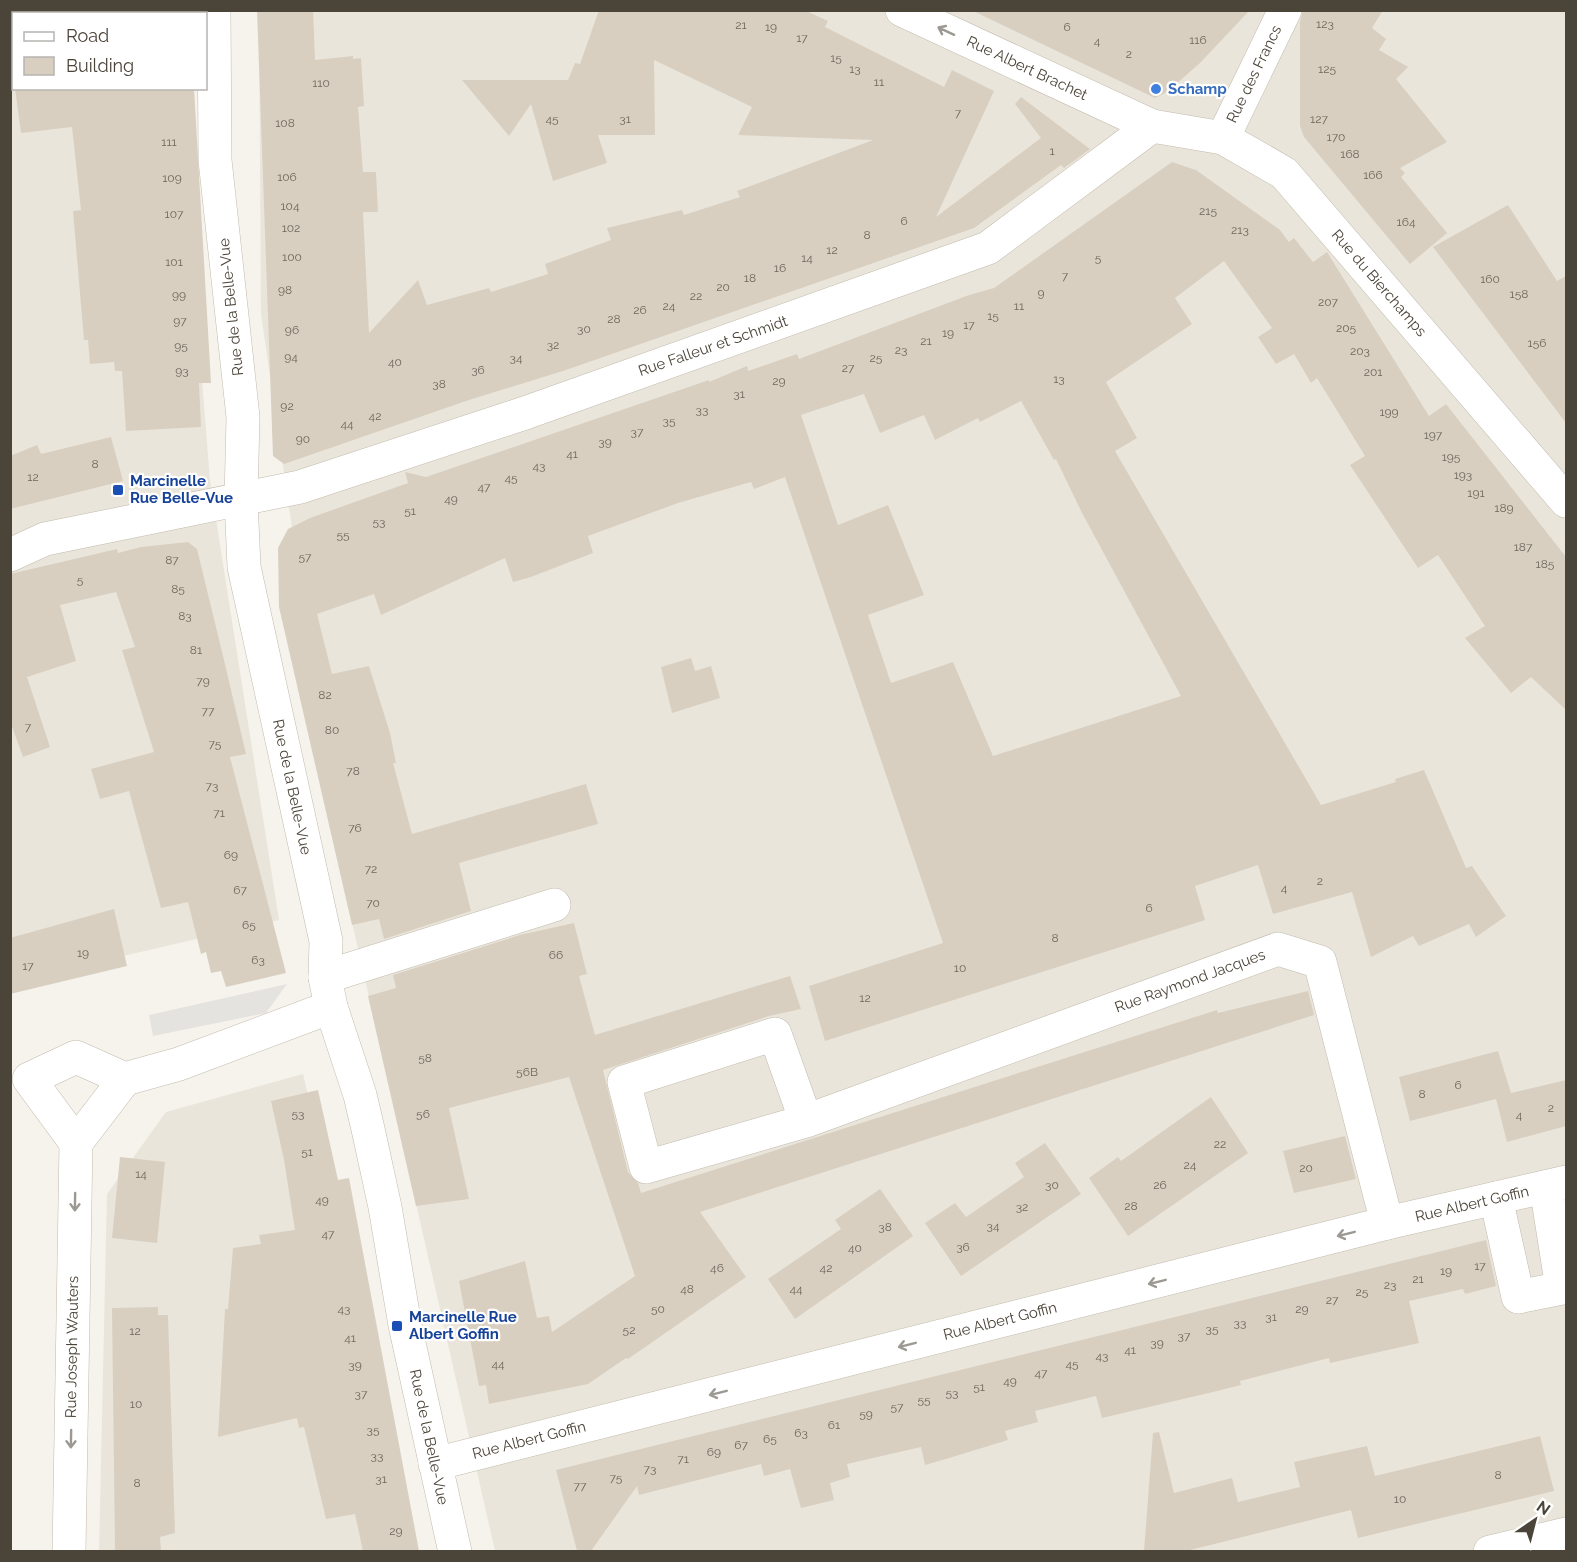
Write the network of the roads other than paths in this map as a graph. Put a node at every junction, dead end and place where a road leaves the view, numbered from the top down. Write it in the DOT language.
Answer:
graph roads {
  1 [pos="214,10"];
  2 [pos="903,10"];
  3 [pos="1285,10"];
  4 [pos="1152,126"];
  5 [pos="1223,138"];
  6 [pos="241,500"];
  7 [pos="1566,501"];
  8 [pos="10,555"];
  9 [pos="554,905"];
  10 [pos="328,992"];
  11 [pos="125,1079"];
  12 [pos="806,1121"];
  13 [pos="75,1143"];
  14 [pos="1556,1184"];
  15 [pos="1496,1198"];
  16 [pos="1387,1223"];
  17 [pos="435,1464"];
  18 [pos="1566,1534"];
  19 [pos="69,1551"];
  20 [pos="455,1551"];
  21 [pos="1490,1551"];
  1 -- 6 [label="street, Rue de la Belle-Vue"];
  4 -- 2 [label="street, Rue Albert Brachet, one-way"];
  3 -- 5 [label="street, Rue des Francs"];
  4 -- 5 [label="street, Rue du Bierchamps"];
  4 -- 6 [label="street, Rue Falleur et Schmidt"];
  5 -- 7 [label="street, Rue du Bierchamps"];
  6 -- 8 [label="street, Rue Falleur et Schmidt"];
  6 -- 10 [label="street, Rue de la Belle-Vue"];
  9 -- 10 [label="street"];
  10 -- 11 [label="street"];
  10 -- 17 [label="street, Rue de la Belle-Vue"];
  11 -- 13 [label="street"];
  11 -- 13 [label="street"];
  12 -- 12 [label="street, Rue Raymond Jacques"];
  12 -- 16 [label="street, Rue Raymond Jacques"];
  13 -- 19 [label="street, Rue Joseph Wauters, one-way"];
  14 -- 15 [label="street, Rue Albert Goffin"];
  14 -- 15 [label="street"];
  15 -- 16 [label="street, Rue Albert Goffin"];
  16 -- 17 [label="street, Rue Albert Goffin, one-way"];
  17 -- 20 [label="street, Rue de la Belle-Vue"];
  18 -- 21 [label="street"];
}
